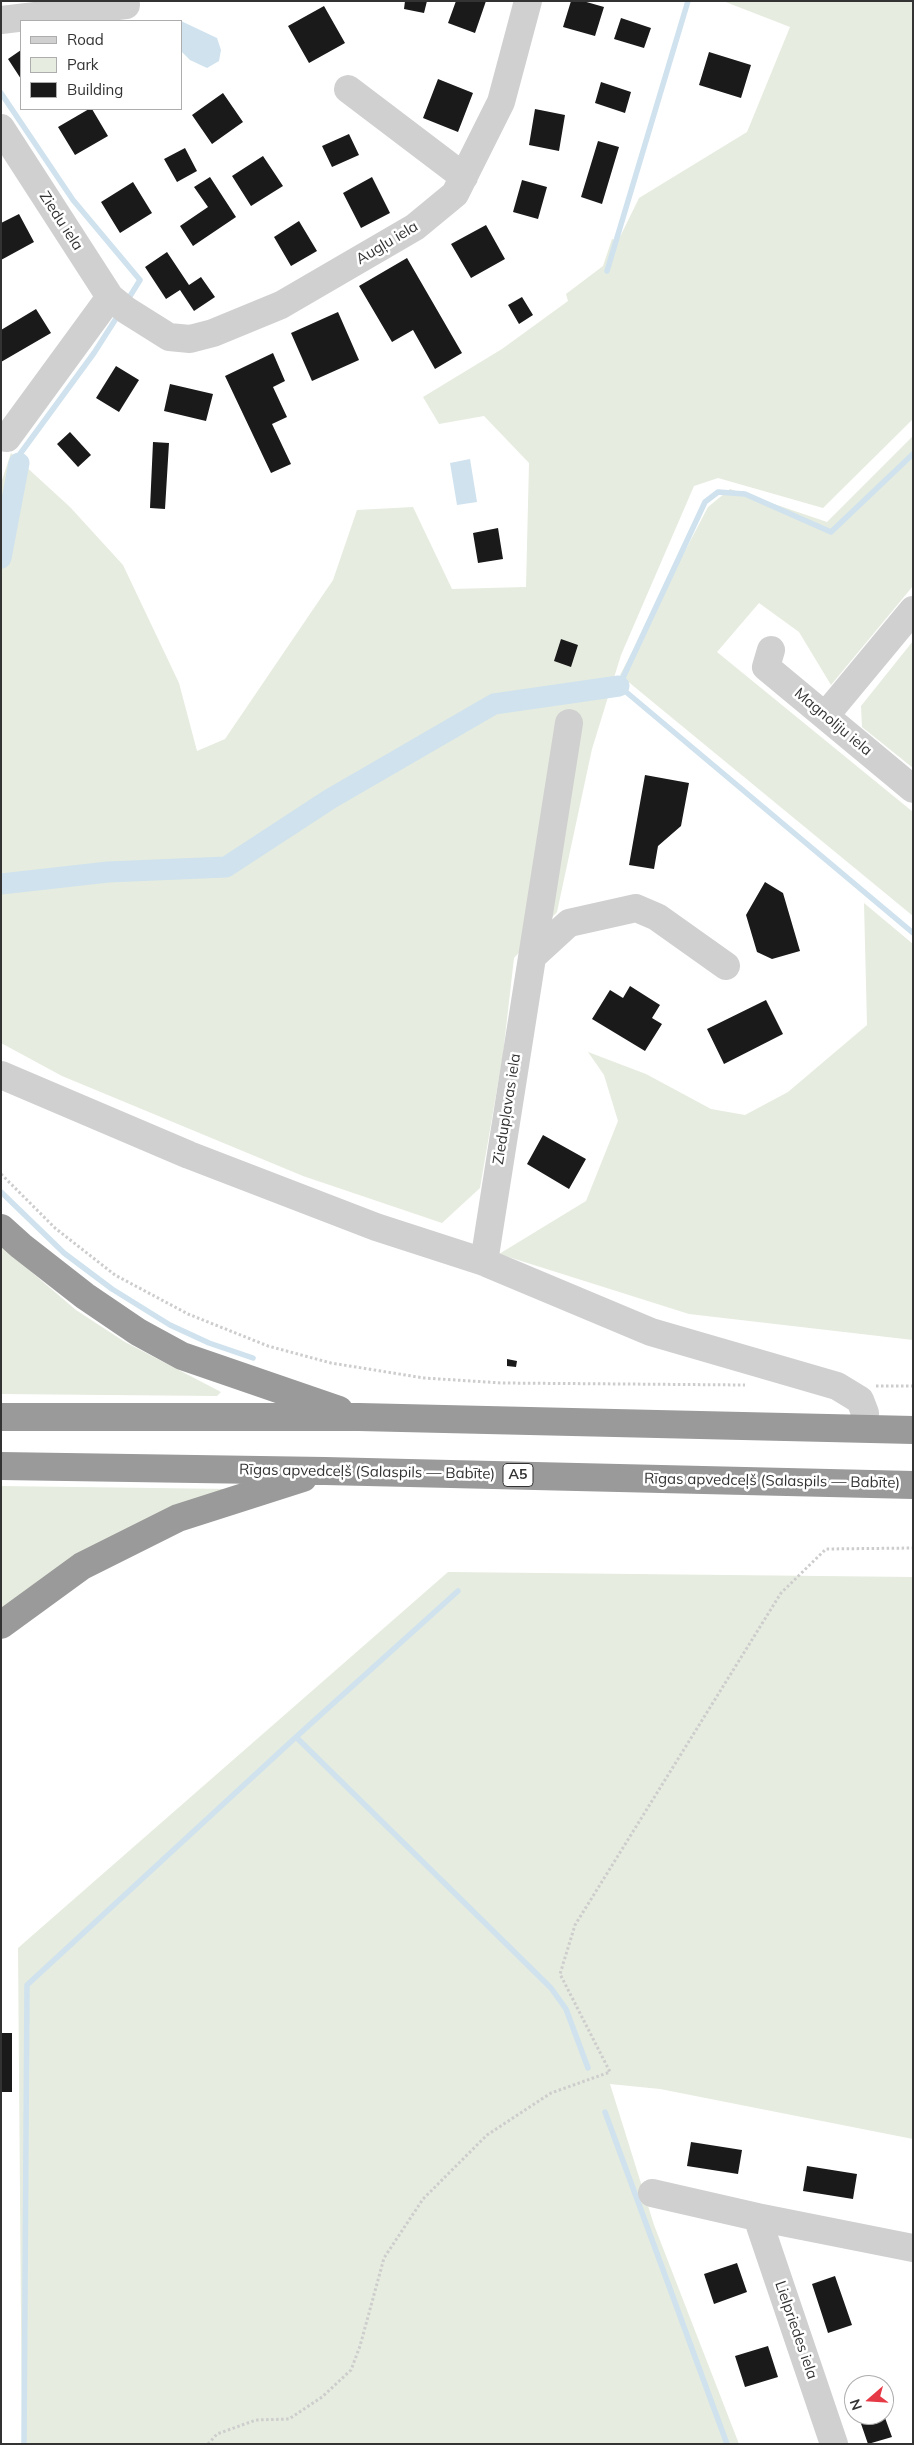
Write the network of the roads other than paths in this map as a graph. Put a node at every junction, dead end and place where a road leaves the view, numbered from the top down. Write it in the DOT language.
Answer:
graph roads {
  1 [pos="528,1"];
  2 [pos="126,5"];
  3 [pos="1,20"];
  4 [pos="348,89"];
  5 [pos="1,128"];
  6 [pos="464,177"];
  7 [pos="118,303"];
  8 [pos="7,438"];
  9 [pos="913,610"];
  10 [pos="771,650"];
  11 [pos="825,716"];
  12 [pos="569,724"];
  13 [pos="913,789"];
  14 [pos="533,956"];
  15 [pos="726,966"];
  16 [pos="1,1075"];
  17 [pos="1,1228"];
  18 [pos="484,1262"];
  19 [pos="1,1417"];
  20 [pos="359,1417"];
  21 [pos="864,1428"];
  22 [pos="913,1430"];
  23 [pos="1,1466"];
  24 [pos="325,1471"];
  25 [pos="913,1485"];
  26 [pos="1,1625"];
  27 [pos="652,2192"];
  28 [pos="757,2217"];
  29 [pos="913,2248"];
  30 [pos="834,2444"];
  1 -- 6 [label="street, Augļu iela"];
  2 -- 3 [label="street"];
  4 -- 6 [label="street"];
  5 -- 7 [label="street, Ziedu iela"];
  6 -- 7 [label="street, Augļu iela"];
  7 -- 8 [label="street"];
  9 -- 11 [label="street"];
  10 -- 11 [label="street, Magnoliju iela"];
  11 -- 13 [label="street, Magnoliju iela"];
  12 -- 14 [label="street, Ziedupļavas iela"];
  14 -- 15 [label="street"];
  14 -- 18 [label="street, Ziedupļavas iela"];
  16 -- 18 [label="street"];
  17 -- 20 [label="highway"];
  18 -- 21 [label="street"];
  19 -- 20 [label="highway"];
  20 -- 21 [label="highway"];
  21 -- 22 [label="highway"];
  23 -- 24 [label="highway, Rīgas apvedceļš (Salaspils — Babīte) / A5"];
  24 -- 25 [label="highway, Rīgas apvedceļš (Salaspils — Babīte) / A5"];
  24 -- 26 [label="highway"];
  27 -- 28 [label="street"];
  28 -- 29 [label="street"];
  28 -- 30 [label="street, Lielpriedes iela"];
}
